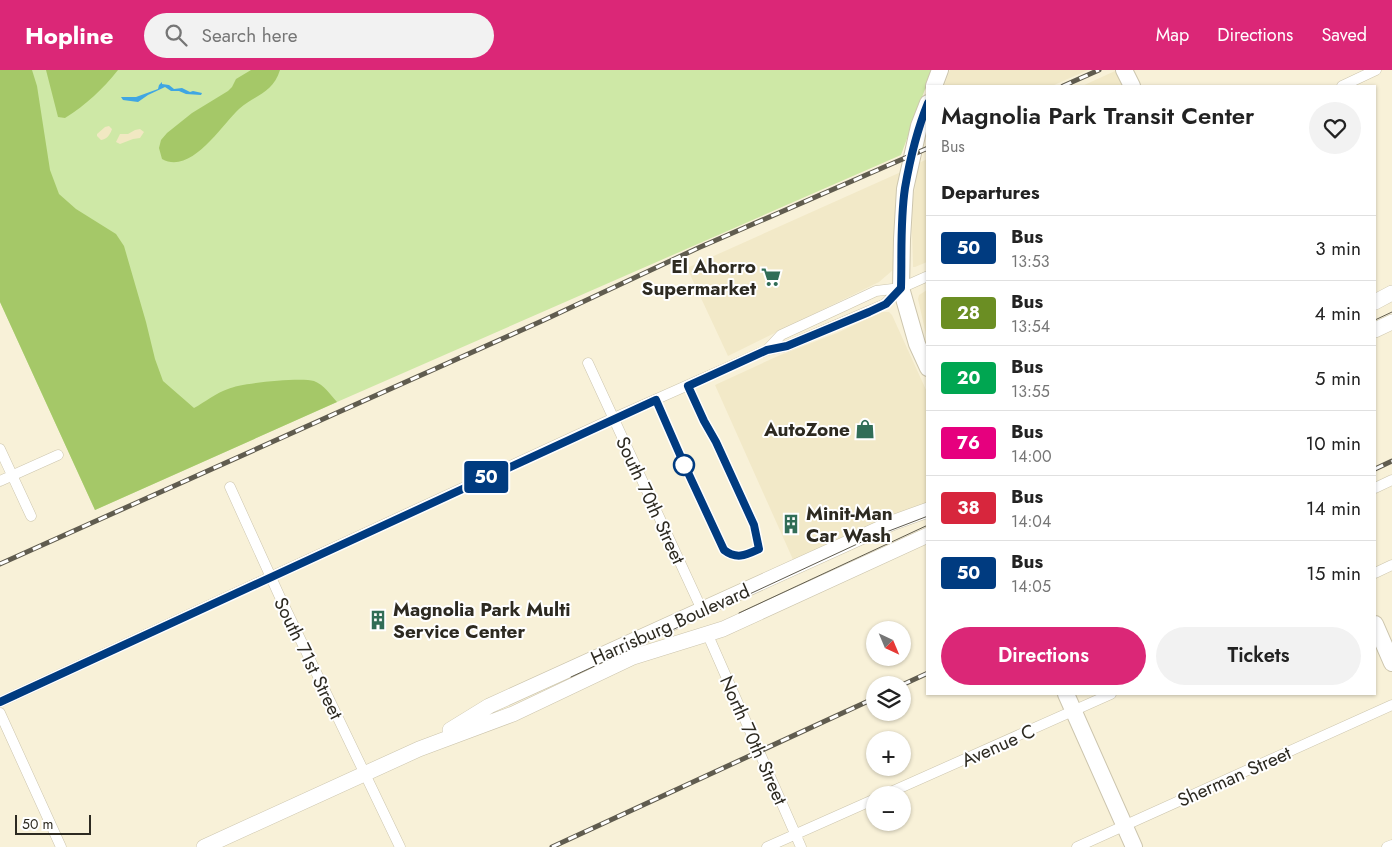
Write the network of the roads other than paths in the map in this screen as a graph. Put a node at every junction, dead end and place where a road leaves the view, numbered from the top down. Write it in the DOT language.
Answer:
graph roads {
  1 [pos="940,70"];
  2 [pos="1124,70"];
  3 [pos="1376,70"];
  4 [pos="934,85"];
  5 [pos="1132,85"];
  6 [pos="1344,85"];
  7 [pos="926,108"];
  8 [pos="926,277"];
  9 [pos="901,288"];
  10 [pos="1392,293"];
  11 [pos="1376,301"];
  12 [pos="1392,322"];
  13 [pos="1376,330"];
  14 [pos="767,350"];
  15 [pos="588,363"];
  16 [pos="926,364"];
  17 [pos="614,418"];
  18 [pos="0,449"];
  19 [pos="58,455"];
  20 [pos="12,476"];
  21 [pos="1392,480"];
  22 [pos="0,481"];
  23 [pos="230,487"];
  24 [pos="1376,488"];
  25 [pos="926,511"];
  26 [pos="31,516"];
  27 [pos="926,536"];
  28 [pos="1392,565"];
  29 [pos="1376,573"];
  30 [pos="271,577"];
  31 [pos="702,610"];
  32 [pos="1376,626"];
  33 [pos="707,634"];
  34 [pos="1392,663"];
  35 [pos="1066,695"];
  36 [pos="1109,695"];
  37 [pos="0,702"];
  38 [pos="1392,705"];
  39 [pos="1073,711"];
  40 [pos="0,713"];
  41 [pos="419,749"];
  42 [pos="365,773"];
  43 [pos="904,786"];
  44 [pos="866,803"];
  45 [pos="1124,826"];
  46 [pos="796,834"];
  47 [pos="1392,845"];
  48 [pos="61,847"];
  49 [pos="204,847"];
  50 [pos="400,847"];
  51 [pos="767,847"];
  52 [pos="801,847"];
  53 [pos="1077,847"];
  54 [pos="1134,847"];
  55 [pos="1387,847"];
  1 -- 4 [label="main road"];
  2 -- 5 [label="main road"];
  3 -- 6 [label="street"];
  7 -- 9 [label="main road"];
  8 -- 9 [label="street"];
  9 -- 14 [label="street"];
  9 -- 14 [label="street"];
  9 -- 16 [label="main road"];
  10 -- 11 [label="main road"];
  12 -- 13 [label="main road"];
  14 -- 17 [label="street"];
  15 -- 17 [label="street, South 70th Street"];
  17 -- 30 [label="street"];
  17 -- 31 [label="street, South 70th Street"];
  18 -- 20 [label="street"];
  19 -- 20 [label="street"];
  20 -- 22 [label="street"];
  20 -- 26 [label="street"];
  21 -- 24 [label="street"];
  23 -- 30 [label="street, South 71st Street"];
  25 -- 31 [label="main road, Harrisburg Boulevard"];
  27 -- 33 [label="main road, Harrisburg Boulevard"];
  28 -- 29 [label="street"];
  30 -- 37 [label="street"];
  30 -- 42 [label="street, South 71st Street"];
  31 -- 41 [label="main road, Harrisburg Boulevard"];
  32 -- 34 [label="main road"];
  33 -- 41 [label="main road, Harrisburg Boulevard"];
  33 -- 46 [label="street, North 70th Street"];
  35 -- 39 [label="main road"];
  36 -- 39 [label="street, Avenue C"];
  38 -- 45 [label="street, Sherman Street"];
  39 -- 43 [label="street, Avenue C"];
  39 -- 45 [label="main road"];
  40 -- 48 [label="street"];
  41 -- 42 [label="main road, Harrisburg Boulevard"];
  42 -- 49 [label="main road, Harrisburg Boulevard"];
  42 -- 50 [label="street, South 71st Street"];
  44 -- 46 [label="street"];
  45 -- 53 [label="street, Sherman Street"];
  45 -- 54 [label="main road"];
  46 -- 51 [label="street"];
  46 -- 52 [label="street, North 70th Street"];
  47 -- 55 [label="street"];
}
